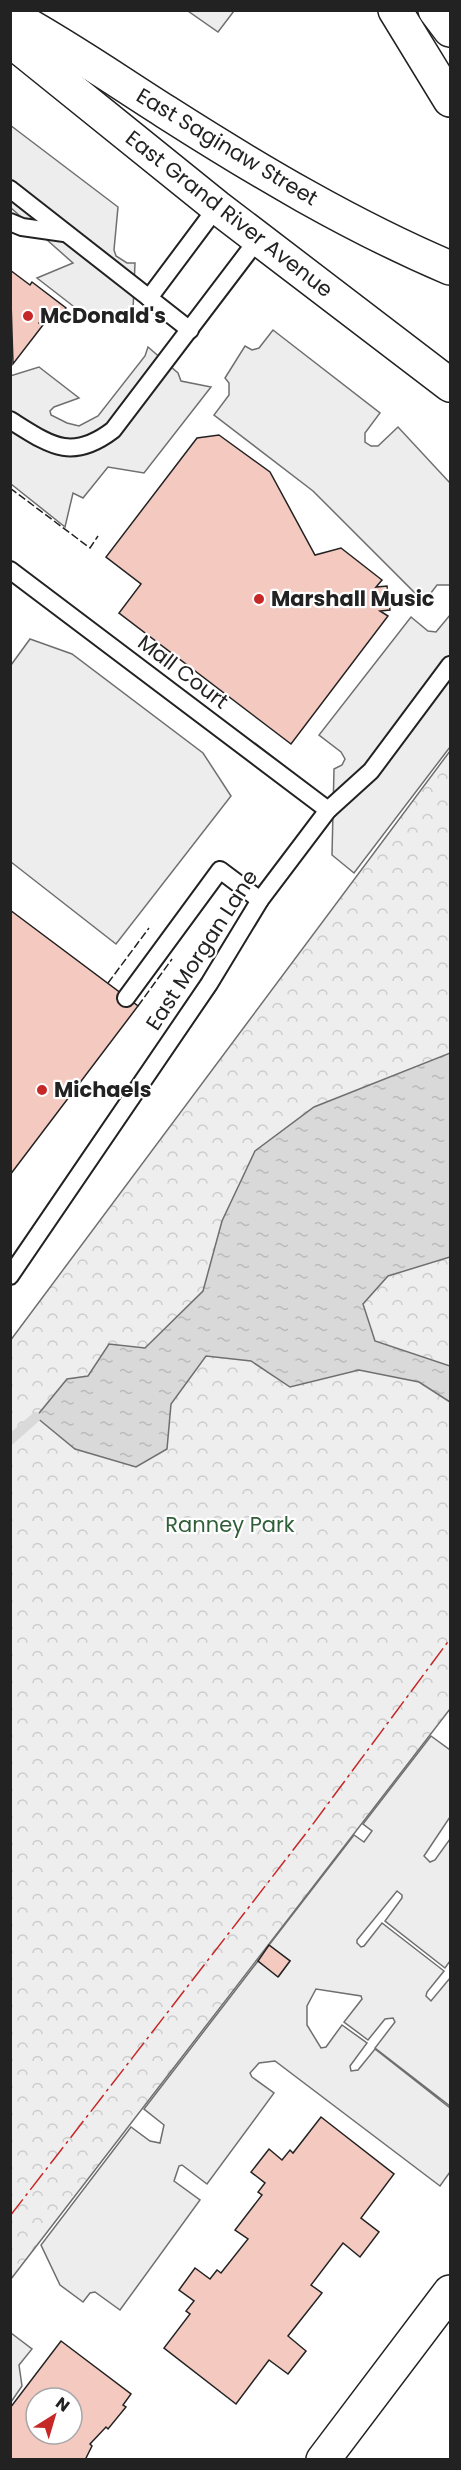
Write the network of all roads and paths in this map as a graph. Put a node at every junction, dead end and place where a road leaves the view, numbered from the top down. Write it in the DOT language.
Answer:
graph roads {
  1 [pos="395,10"];
  2 [pos="435,10"];
  3 [pos="18,22"];
  4 [pos="450,30"];
  5 [pos="450,100"];
  6 [pos="10,189"];
  7 [pos="217,207"];
  8 [pos="10,222"];
  9 [pos="68,234"];
  10 [pos="258,239"];
  11 [pos="450,268"];
  12 [pos="149,298"];
  13 [pos="190,330"];
  14 [pos="450,385"];
  15 [pos="10,405"];
  16 [pos="10,420"];
  17 [pos="45,442"];
  18 [pos="10,570"];
  19 [pos="450,665"];
  20 [pos="327,810"];
  21 [pos="260,900"];
  22 [pos="126,998"];
  23 [pos="10,1276"];
  24 [pos="450,2292"];
  25 [pos="322,2460"];
  1 -- 5 [label="main road"];
  2 -- 4 [label="main road"];
  3 -- 7 [label="main road, East Grand River Avenue"];
  3 -- 11 [label="main road, East Saginaw Street"];
  6 -- 9 [label="lane"];
  7 -- 10 [label="main road, East Grand River Avenue"];
  7 -- 12 [label="lane"];
  8 -- 9 [label="lane"];
  9 -- 12 [label="lane"];
  10 -- 13 [label="lane"];
  10 -- 14 [label="main road, East Grand River Avenue"];
  12 -- 13 [label="lane"];
  13 -- 17 [label="lane"];
  15 -- 17 [label="lane"];
  16 -- 17 [label="lane"];
  18 -- 20 [label="lane, Mall Court"];
  19 -- 20 [label="lane, East Morgan Lane"];
  20 -- 21 [label="lane, East Morgan Lane"];
  21 -- 22 [label="lane"];
  21 -- 23 [label="lane, East Morgan Lane"];
  24 -- 25 [label="main road"];
}
